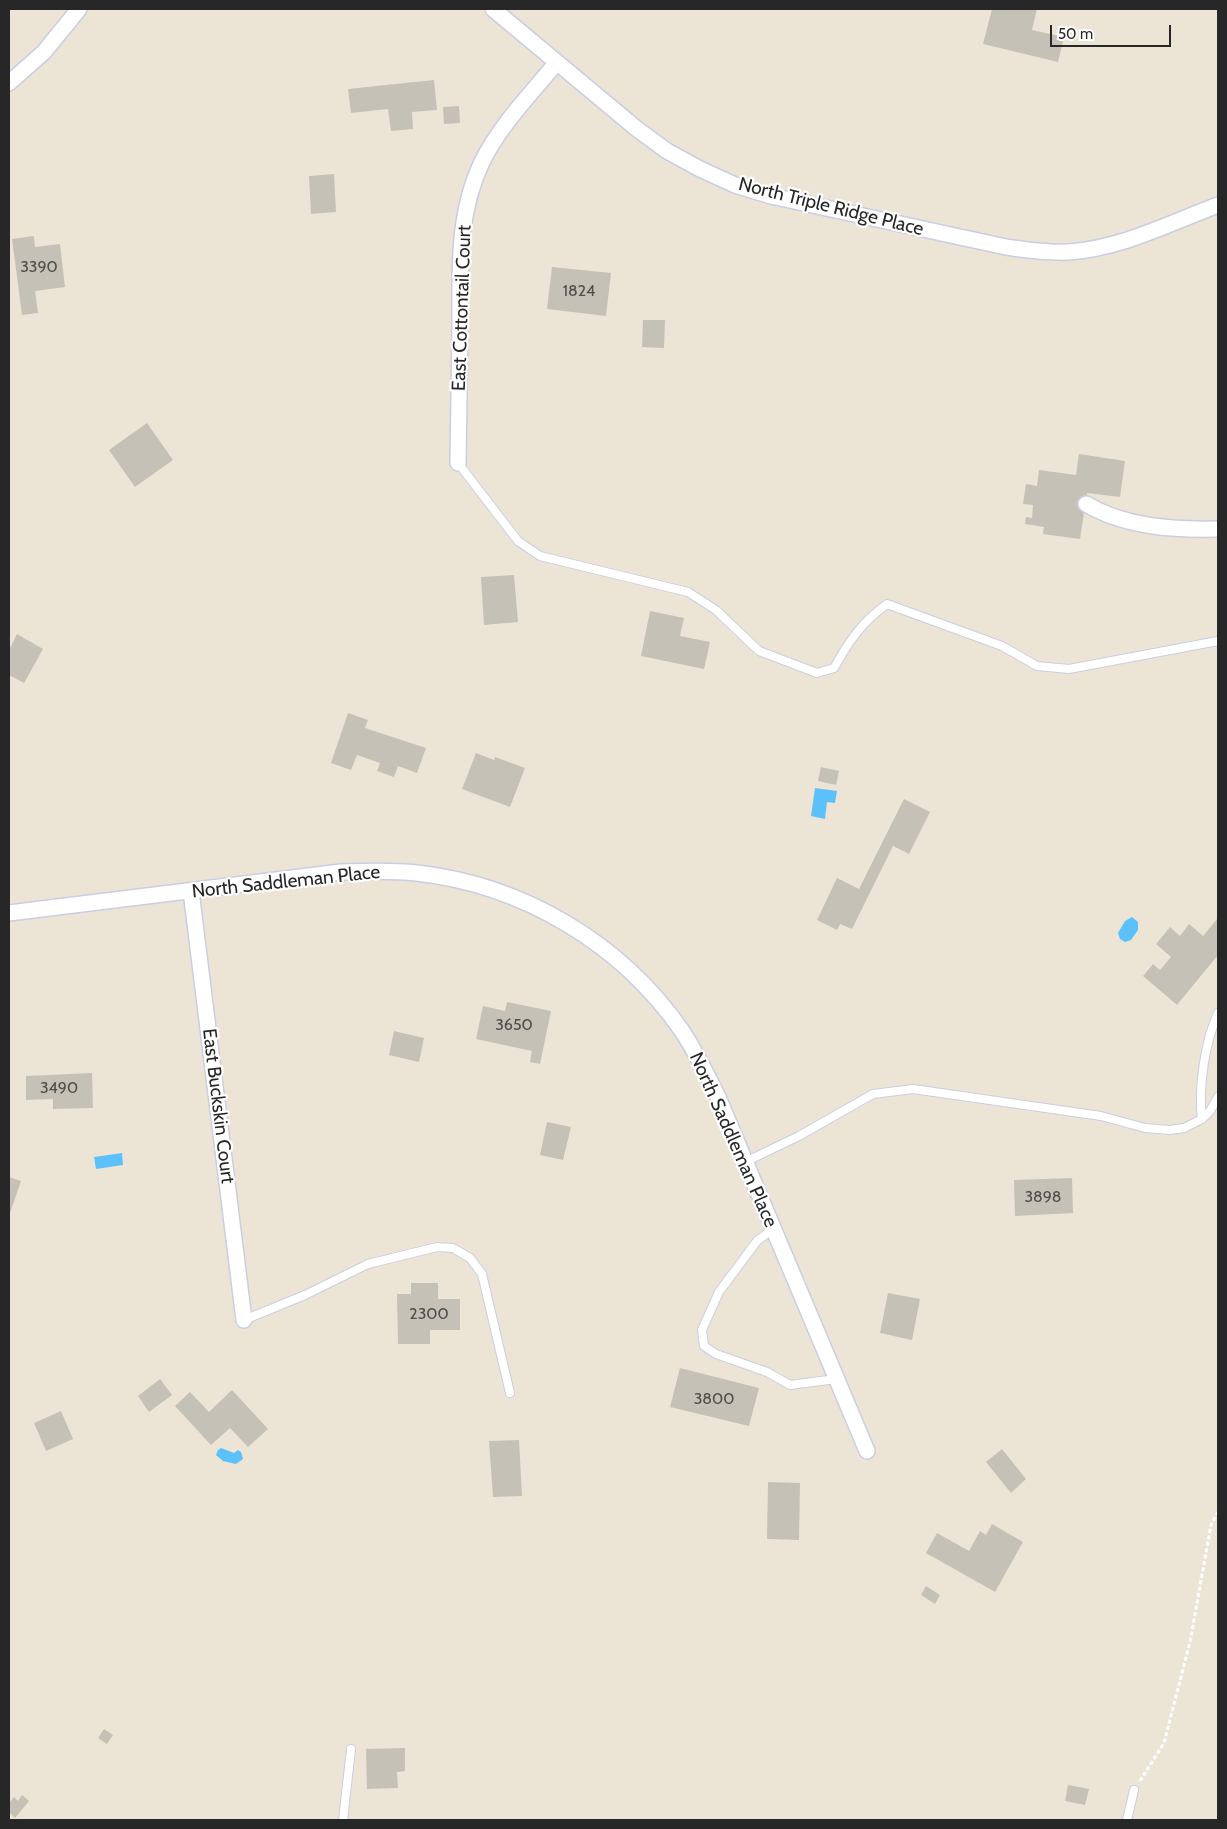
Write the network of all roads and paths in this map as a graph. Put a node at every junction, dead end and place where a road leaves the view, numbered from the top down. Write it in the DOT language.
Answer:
graph roads {
  1 [pos="79,9"];
  2 [pos="498,10"];
  3 [pos="557,62"];
  4 [pos="9,83"];
  5 [pos="1218,206"];
  6 [pos="458,463"];
  7 [pos="1086,504"];
  8 [pos="1218,529"];
  9 [pos="1218,641"];
  10 [pos="191,891"];
  11 [pos="9,913"];
  12 [pos="1218,1013"];
  13 [pos="1218,1097"];
  14 [pos="1202,1119"];
  15 [pos="745,1162"];
  16 [pos="773,1229"];
  17 [pos="244,1320"];
  18 [pos="836,1379"];
  19 [pos="510,1393"];
  20 [pos="867,1451"];
  21 [pos="1218,1512"];
  22 [pos="351,1750"];
  23 [pos="1134,1790"];
  24 [pos="342,1820"];
  25 [pos="1127,1820"];
  1 -- 4 [label="street"];
  2 -- 3 [label="street, North Triple Ridge Place"];
  3 -- 5 [label="street, North Triple Ridge Place"];
  3 -- 6 [label="street, East Cottontail Court"];
  6 -- 9 [label="lane"];
  7 -- 8 [label="street"];
  10 -- 11 [label="street, North Saddleman Place"];
  10 -- 15 [label="street, North Saddleman Place"];
  10 -- 17 [label="street, East Buckskin Court"];
  12 -- 14 [label="lane"];
  13 -- 14 [label="lane"];
  14 -- 15 [label="lane"];
  15 -- 16 [label="street, North Saddleman Place"];
  16 -- 18 [label="street, North Saddleman Place"];
  16 -- 18 [label="lane"];
  17 -- 19 [label="lane"];
  18 -- 20 [label="street, North Saddleman Place"];
  21 -- 23 [label="path"];
  22 -- 24 [label="lane"];
  23 -- 25 [label="lane"];
}
